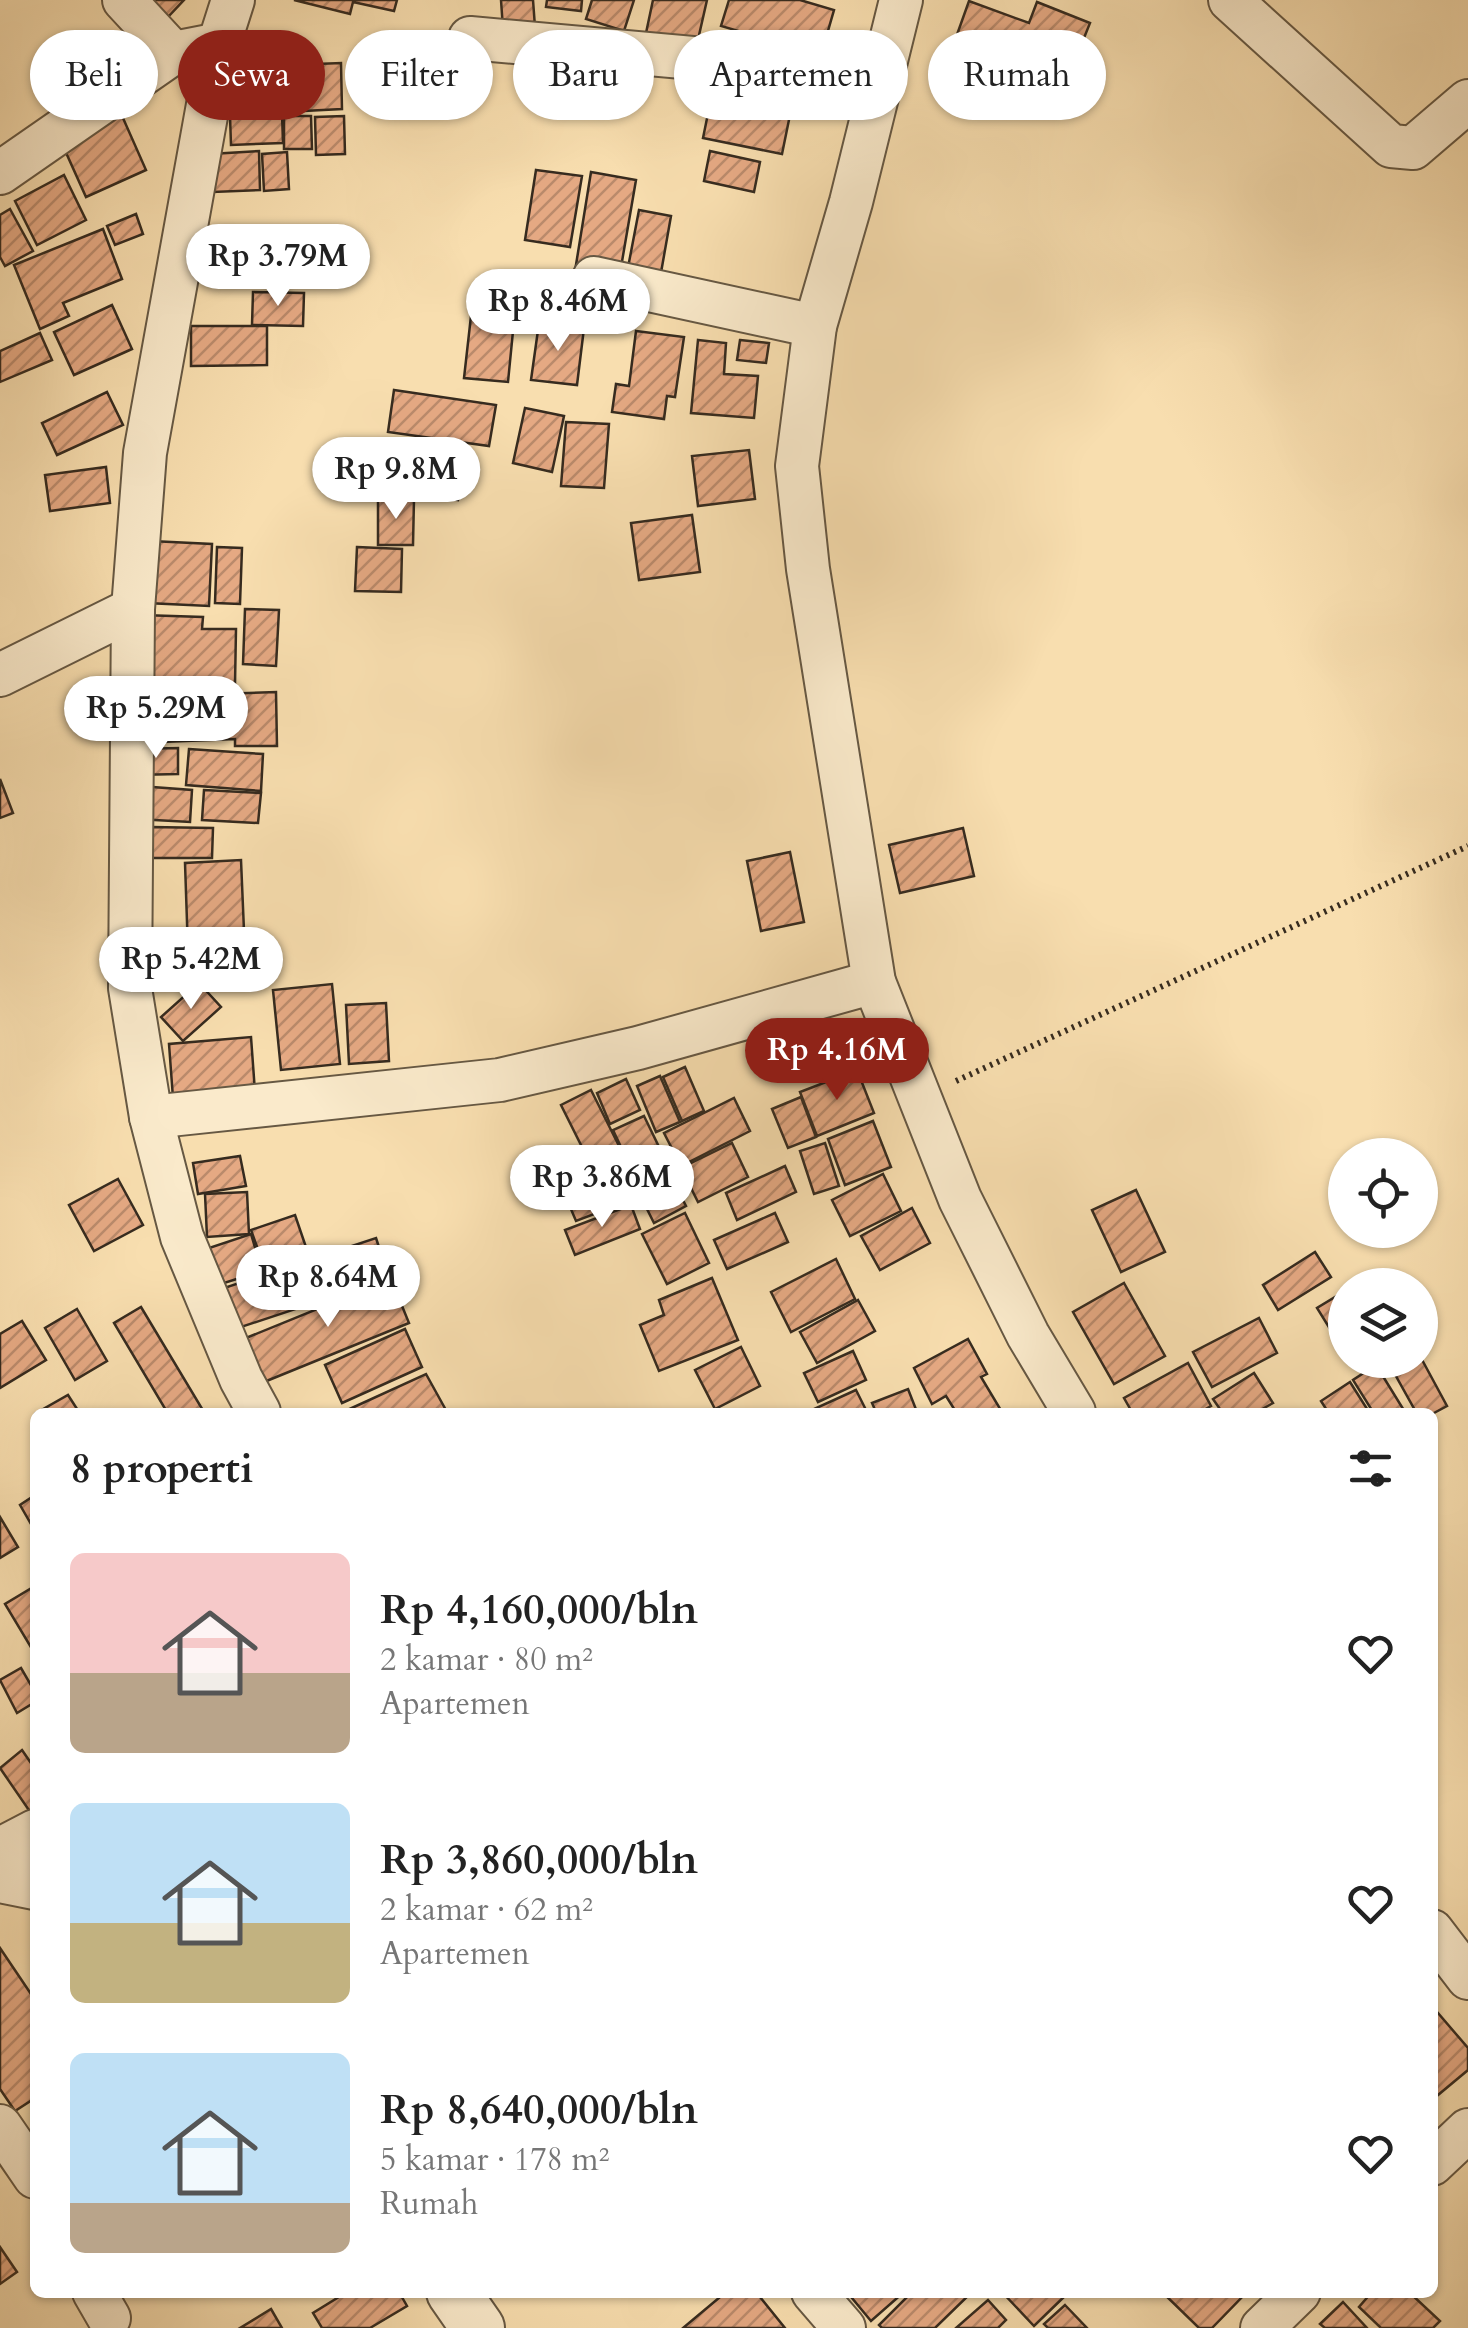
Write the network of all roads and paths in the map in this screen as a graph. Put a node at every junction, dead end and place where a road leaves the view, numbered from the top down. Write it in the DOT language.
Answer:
graph roads {
  1 [pos="124,0"];
  2 [pos="233,0"];
  3 [pos="902,0"];
  4 [pos="1230,0"];
  5 [pos="224,30"];
  6 [pos="894,30"];
  7 [pos="493,40"];
  8 [pos="178,52"];
  9 [pos="173,53"];
  10 [pos="674,56"];
  11 [pos="1468,101"];
  12 [pos="206,120"];
  13 [pos="872,120"];
  14 [pos="0,173"];
  15 [pos="594,278"];
  16 [pos="815,326"];
  17 [pos="133,609"];
  18 [pos="0,675"];
  19 [pos="1468,846"];
  20 [pos="874,982"];
  21 [pos="919,1096"];
  22 [pos="151,1116"];
  23 [pos="257,1408"];
  24 [pos="1072,1408"];
  25 [pos="30,1834"];
  26 [pos="0,1849"];
  27 [pos="0,1876"];
  28 [pos="30,1881"];
  29 [pos="1438,1939"];
  30 [pos="1468,1978"];
  31 [pos="0,2126"];
  32 [pos="1468,2130"];
  33 [pos="1438,2158"];
  34 [pos="30,2170"];
  35 [pos="457,2298"];
  36 [pos="818,2298"];
  37 [pos="1293,2298"];
  38 [pos="478,2328"];
  39 [pos="844,2328"];
  40 [pos="1262,2328"];
  1 -- 9 [label="street"];
  2 -- 5 [label="street"];
  3 -- 6 [label="street"];
  4 -- 11 [label="street"];
  7 -- 10 [label="street"];
  8 -- 9 [label="street"];
  9 -- 14 [label="street"];
  12 -- 17 [label="street"];
  13 -- 16 [label="street"];
  15 -- 16 [label="street"];
  16 -- 20 [label="street"];
  17 -- 18 [label="street"];
  17 -- 22 [label="street"];
  19 -- 21 [label="path"];
  20 -- 21 [label="street"];
  20 -- 22 [label="street"];
  21 -- 24 [label="street"];
  22 -- 23 [label="street"];
  25 -- 26 [label="street"];
  27 -- 28 [label="street"];
  29 -- 30 [label="street"];
  31 -- 34 [label="street"];
  32 -- 33 [label="street"];
  35 -- 38 [label="street"];
  36 -- 39 [label="street"];
  37 -- 40 [label="street"];
}
